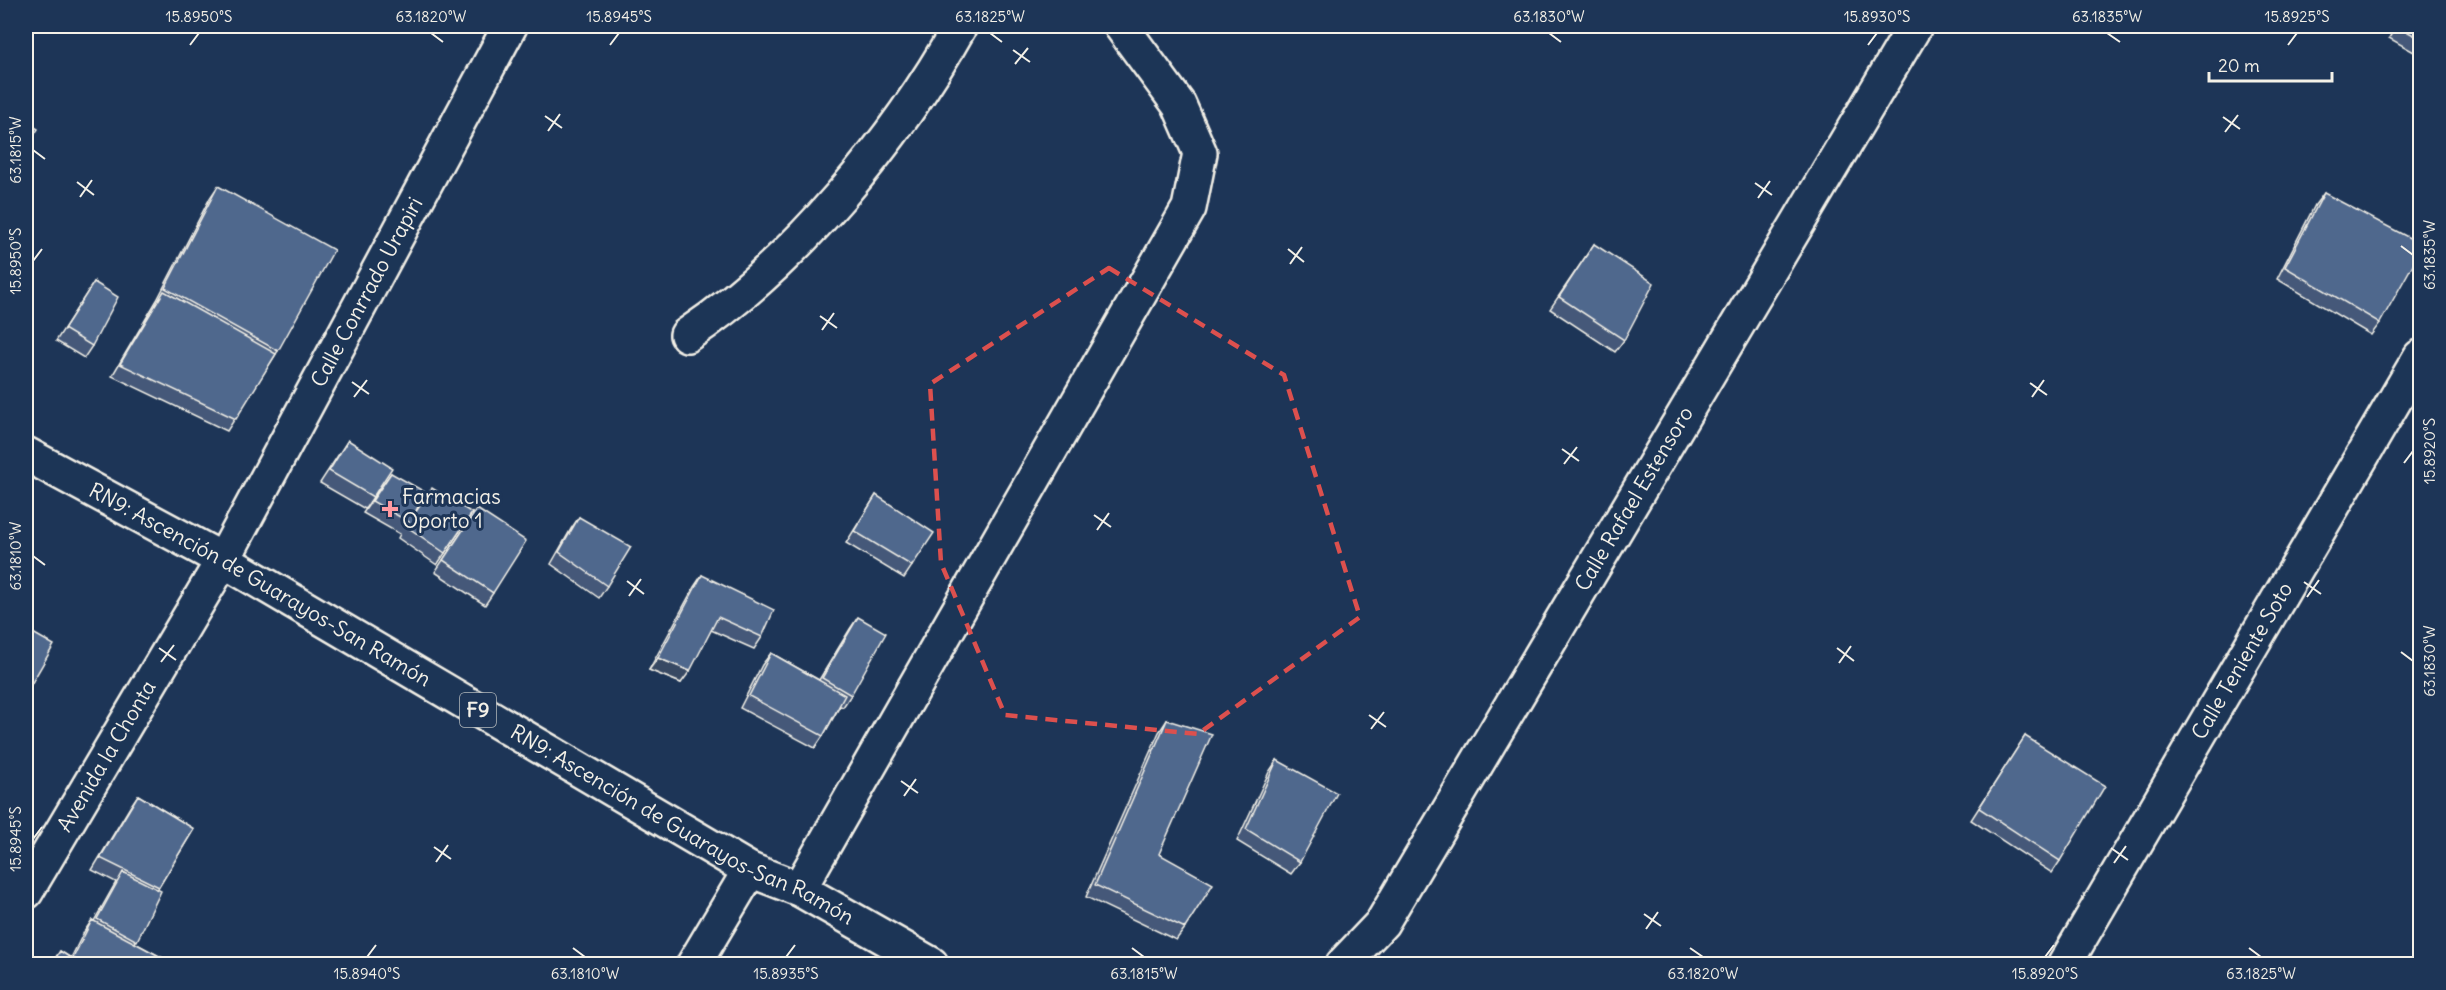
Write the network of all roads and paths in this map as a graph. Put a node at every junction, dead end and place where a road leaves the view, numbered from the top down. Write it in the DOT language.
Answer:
graph roads {
  1 [pos="510,26"];
  2 [pos="960,26"];
  3 [pos="1120,26"];
  4 [pos="1916,26"];
  5 [pos="687,335"];
  6 [pos="2421,357"];
  7 [pos="26,454"];
  8 [pos="223,560"];
  9 [pos="750,870"];
  10 [pos="799,889"];
  11 [pos="26,892"];
  12 [pos="694,964"];
  13 [pos="932,964"];
  14 [pos="1343,964"];
  15 [pos="2064,964"];
  1 -- 8 [label="main road, Calle Conrrado Urapiri"];
  2 -- 5 [label="main road"];
  3 -- 10 [label="main road"];
  4 -- 14 [label="main road, Calle Rafael Estensoro"];
  6 -- 15 [label="main road, Calle Teniente Soto"];
  7 -- 8 [label="main road, RN9: Ascención de Guarayos-San Ramón / F9"];
  8 -- 9 [label="main road, RN9: Ascención de Guarayos-San Ramón / F9"];
  8 -- 11 [label="main road, Avenida la Chonta"];
  9 -- 10 [label="main road, RN9: Ascención de Guarayos-San Ramón / F9"];
  9 -- 12 [label="main road"];
  10 -- 13 [label="main road, RN9: Ascención de Guarayos-San Ramón / F9"];
}
